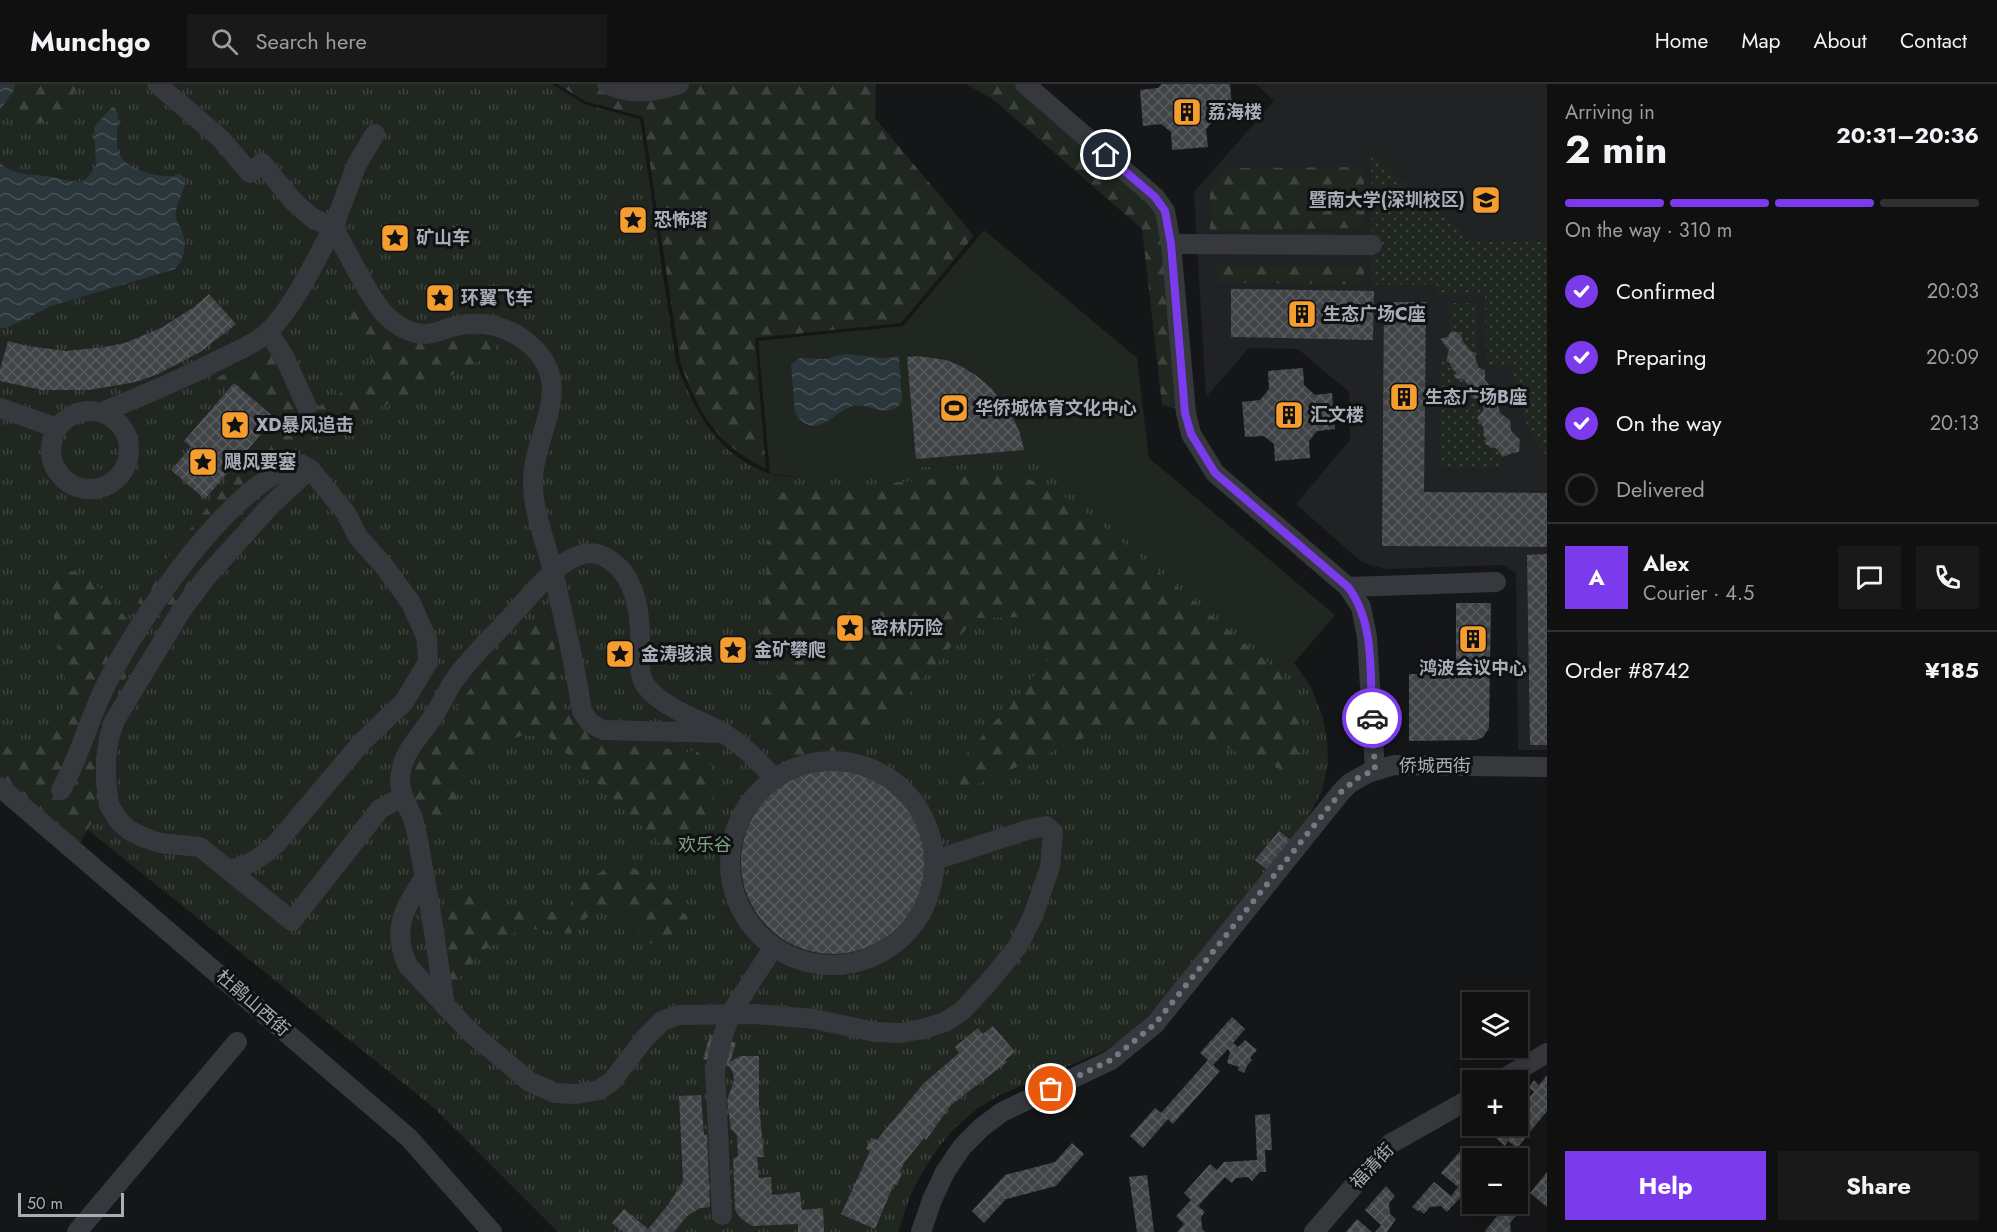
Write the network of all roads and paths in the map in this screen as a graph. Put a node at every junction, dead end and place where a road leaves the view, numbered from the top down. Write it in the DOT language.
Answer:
graph roads {
  1 [pos="157,84"];
  2 [pos="607,84"];
  3 [pos="679,84"];
  4 [pos="1025,84"];
  5 [pos="375,134"];
  6 [pos="333,228"];
  7 [pos="1171,244"];
  8 [pos="1372,245"];
  9 [pos="268,332"];
  10 [pos="307,407"];
  11 [pos="0,408"];
  12 [pos="102,412"];
  13 [pos="57,429"];
  14 [pos="310,469"];
  15 [pos="553,571"];
  16 [pos="1496,582"];
  17 [pos="1348,587"];
  18 [pos="145,619"];
  19 [pos="168,632"];
  20 [pos="723,733"];
  21 [pos="1547,766"];
  22 [pos="1375,770"];
  23 [pos="774,778"];
  24 [pos="0,788"];
  25 [pos="61,790"];
  26 [pos="402,798"];
  27 [pos="935,860"];
  28 [pos="230,870"];
  29 [pos="425,877"];
  30 [pos="772,948"];
  31 [pos="445,1006"];
  32 [pos="731,1013"];
  33 [pos="237,1042"];
  34 [pos="1547,1053"];
  35 [pos="1518,1070"];
  36 [pos="1462,1102"];
  37 [pos="722,1215"];
  38 [pos="77,1232"];
  39 [pos="492,1232"];
  40 [pos="921,1232"];
  41 [pos="1314,1232"];
  1 -- 6 [label="street"];
  2 -- 3 [label="street"];
  4 -- 7 [label="street"];
  5 -- 6 [label="street"];
  6 -- 9 [label="street"];
  6 -- 15 [label="street"];
  7 -- 8 [label="street"];
  7 -- 17 [label="street"];
  9 -- 10 [label="street"];
  9 -- 12 [label="street"];
  11 -- 13 [label="street"];
  12 -- 13 [label="street"];
  12 -- 13 [label="street"];
  14 -- 18 [label="street"];
  14 -- 19 [label="street"];
  14 -- 28 [label="street"];
  15 -- 20 [label="street"];
  15 -- 20 [label="street"];
  15 -- 26 [label="street"];
  16 -- 17 [label="street"];
  17 -- 22 [label="street"];
  18 -- 19 [label="street"];
  18 -- 25 [label="street"];
  19 -- 28 [label="street"];
  20 -- 23 [label="street"];
  21 -- 22 [label="street, 侨城西街"];
  22 -- 40 [label="street, 侨城西街"];
  23 -- 27 [label="street"];
  23 -- 30 [label="street"];
  24 -- 39 [label="street, 杜鹃山西街"];
  26 -- 28 [label="street"];
  26 -- 29 [label="street"];
  27 -- 30 [label="street"];
  27 -- 32 [label="street"];
  29 -- 31 [label="street"];
  29 -- 31 [label="street"];
  30 -- 32 [label="street"];
  31 -- 32 [label="street"];
  32 -- 37 [label="street"];
  33 -- 38 [label="street"];
  34 -- 35 [label="street"];
  36 -- 41 [label="street, 福清街"];
}
